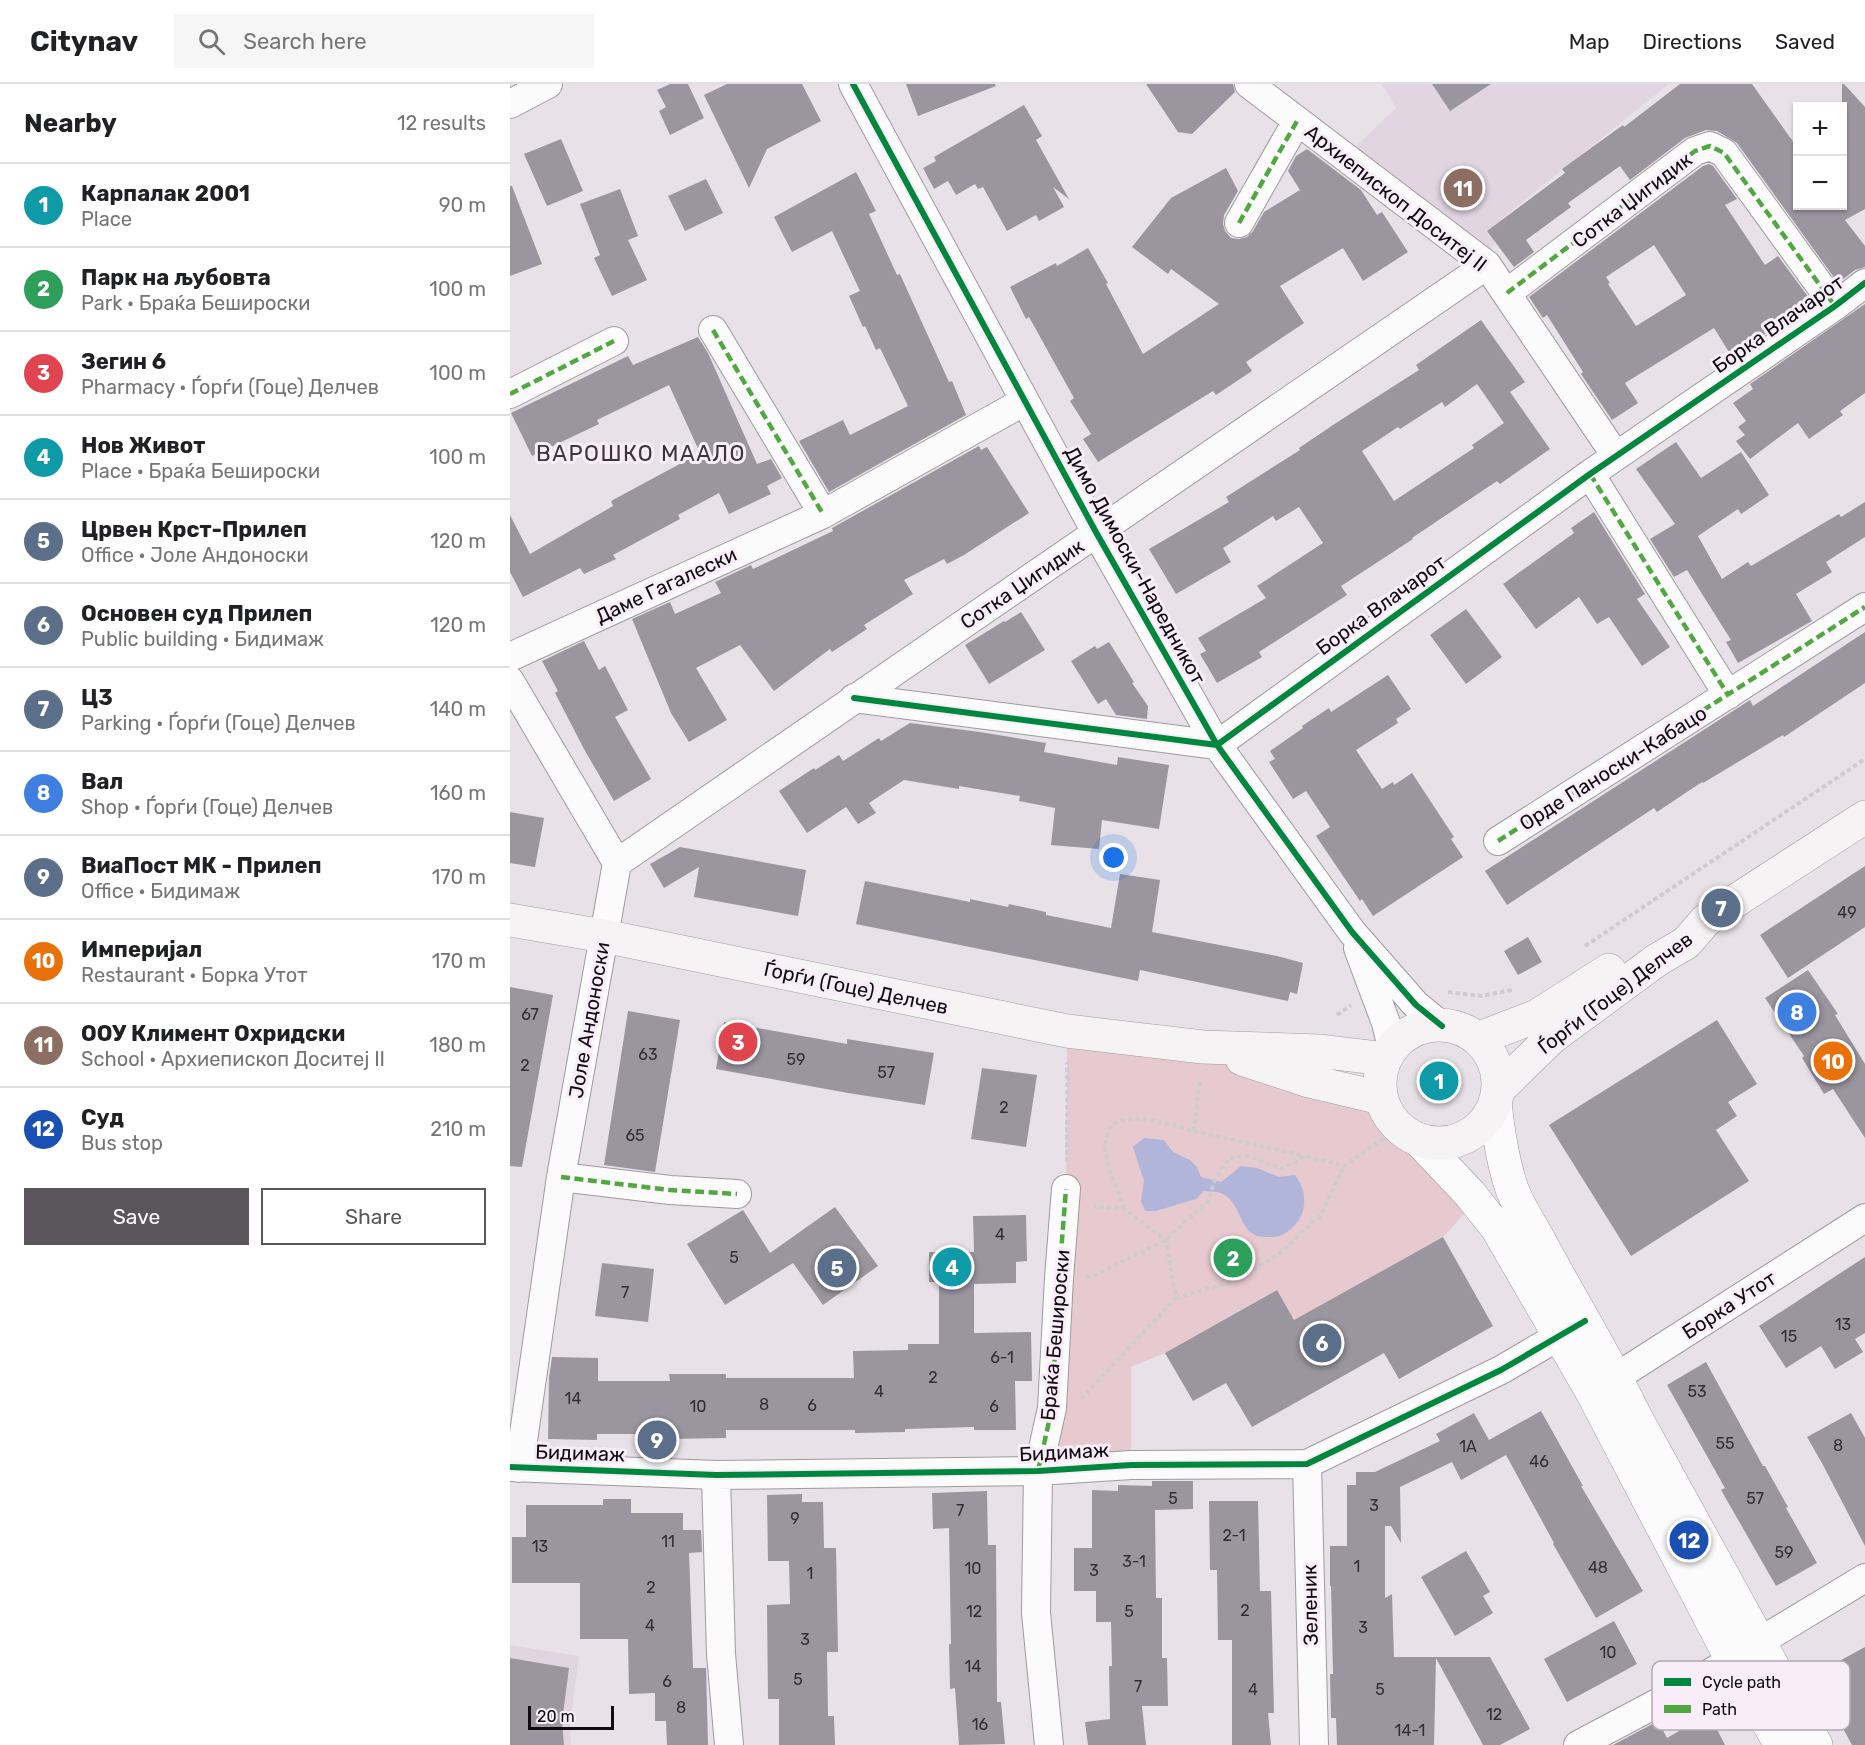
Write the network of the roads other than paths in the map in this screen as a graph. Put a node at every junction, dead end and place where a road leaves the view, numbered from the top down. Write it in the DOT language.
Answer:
graph roads {
  1 [pos="548,84"];
  2 [pos="853,84"];
  3 [pos="1249,84"];
  4 [pos="510,104"];
  5 [pos="1297,121"];
  6 [pos="1239,223"];
  7 [pos="1487,265"];
  8 [pos="1865,283"];
  9 [pos="1507,293"];
  10 [pos="1835,306"];
  11 [pos="713,330"];
  12 [pos="614,341"];
  13 [pos="510,394"];
  14 [pos="1025,401"];
  15 [pos="1616,456"];
  16 [pos="1590,474"];
  17 [pos="823,513"];
  18 [pos="1097,534"];
  19 [pos="1865,607"];
  20 [pos="510,657"];
  21 [pos="510,681"];
  22 [pos="1728,694"];
  23 [pos="854,698"];
  24 [pos="1217,745"];
  25 [pos="1865,817"];
  26 [pos="1498,841"];
  27 [pos="616,863"];
  28 [pos="510,920"];
  29 [pos="1706,920"];
  30 [pos="1352,932"];
  31 [pos="604,936"];
  32 [pos="1442,1026"];
  33 [pos="1477,1039"];
  34 [pos="1203,1047"];
  35 [pos="1389,1053"];
  36 [pos="1496,1096"];
  37 [pos="1381,1098"];
  38 [pos="1408,1134"];
  39 [pos="561,1177"];
  40 [pos="737,1194"];
  41 [pos="1066,1197"];
  42 [pos="1865,1218"];
  43 [pos="1572,1328"];
  44 [pos="1604,1385"];
  45 [pos="1307,1464"];
  46 [pos="514,1467"];
  47 [pos="1038,1471"];
  48 [pos="716,1475"];
  49 [pos="1865,1578"];
  50 [pos="1759,1642"];
  51 [pos="1732,1660"];
  52 [pos="1770,1661"];
  53 [pos="1652,1705"];
  54 [pos="1772,1730"];
  55 [pos="1808,1730"];
  56 [pos="729,1745"];
  57 [pos="1049,1745"];
  58 [pos="1314,1745"];
  59 [pos="1578,1745"];
  60 [pos="1781,1745"];
  61 [pos="1816,1745"];
  1 -- 4 [label="street"];
  2 -- 14 [label="street, Димо Димоски-Наредникот"];
  3 -- 5 [label="street, Архиепископ Доситеј II"];
  5 -- 6 [label="street, Архиепископ Доситеј II"];
  5 -- 7 [label="street, Архиепископ Доситеј II"];
  7 -- 9 [label="street, Архиепископ Доситеј II"];
  7 -- 18 [label="street, Сотка Џигидик"];
  8 -- 10 [label="street, Борка Влачарот"];
  9 -- 10 [label="street, Сотка Џигидик"];
  9 -- 15 [label="street, Архиепископ Доситеј II"];
  10 -- 15 [label="street, Борка Влачарот"];
  11 -- 17 [label="street"];
  12 -- 13 [label="street"];
  14 -- 17 [label="street, Даме Гагалески"];
  14 -- 18 [label="street, Димо Димоски-Наредникот"];
  15 -- 16 [label="street, Борка Влачарот"];
  16 -- 22 [label="street, Орде Паноски-Кабацо"];
  16 -- 24 [label="street, Борка Влачарот"];
  17 -- 20 [label="street, Даме Гагалески"];
  18 -- 23 [label="street, Сотка Џигидик"];
  18 -- 24 [label="street, Димо Димоски-Наредникот"];
  19 -- 22 [label="street, Орде Паноски-Кабацо"];
  21 -- 27 [label="street"];
  22 -- 26 [label="street, Орде Паноски-Кабацо"];
  23 -- 24 [label="street"];
  23 -- 27 [label="street, Сотка Џигидик"];
  24 -- 30 [label="street, Димо Димоски-Наредникот"];
  25 -- 29 [label="main road, Ѓорѓи (Гоце) Делчев"];
  27 -- 31 [label="street, Јоле Андоноски"];
  28 -- 31 [label="main road, Ѓорѓи (Гоце) Делчев"];
  29 -- 33 [label="main road, Ѓорѓи (Гоце) Делчев"];
  29 -- 36 [label="main road, Ѓорѓи (Гоце) Делчев"];
  30 -- 32 [label="street, Димо Димоски-Наредникот"];
  30 -- 35 [label="street, Димо Димоски-Наредникот"];
  31 -- 34 [label="main road, Ѓорѓи (Гоце) Делчев"];
  31 -- 39 [label="street, Јоле Андоноски"];
  32 -- 33 [label="main road"];
  32 -- 35 [label="main road"];
  33 -- 36 [label="main road"];
  34 -- 35 [label="main road, Ѓорѓи (Гоце) Делчев"];
  34 -- 37 [label="main road, Ѓорѓи (Гоце) Делчев"];
  35 -- 37 [label="main road"];
  36 -- 38 [label="main road"];
  36 -- 43 [label="street"];
  37 -- 38 [label="main road"];
  38 -- 43 [label="street"];
  39 -- 40 [label="street"];
  39 -- 46 [label="street, Јоле Андоноски"];
  41 -- 47 [label="street, Браќа Бешироски"];
  42 -- 44 [label="street, Борка Утот"];
  43 -- 44 [label="street"];
  43 -- 45 [label="street, Бидимаж"];
  44 -- 50 [label="street"];
  44 -- 51 [label="street"];
  45 -- 47 [label="street, Бидимаж"];
  45 -- 58 [label="street, Зеленик"];
  46 -- 48 [label="street, Бидимаж"];
  47 -- 48 [label="street, Бидимаж"];
  47 -- 57 [label="street, Браќа Бешироски"];
  48 -- 56 [label="street"];
  49 -- 50 [label="street"];
  50 -- 52 [label="street"];
  53 -- 59 [label="street"];
  54 -- 60 [label="street"];
  55 -- 61 [label="street"];
}
